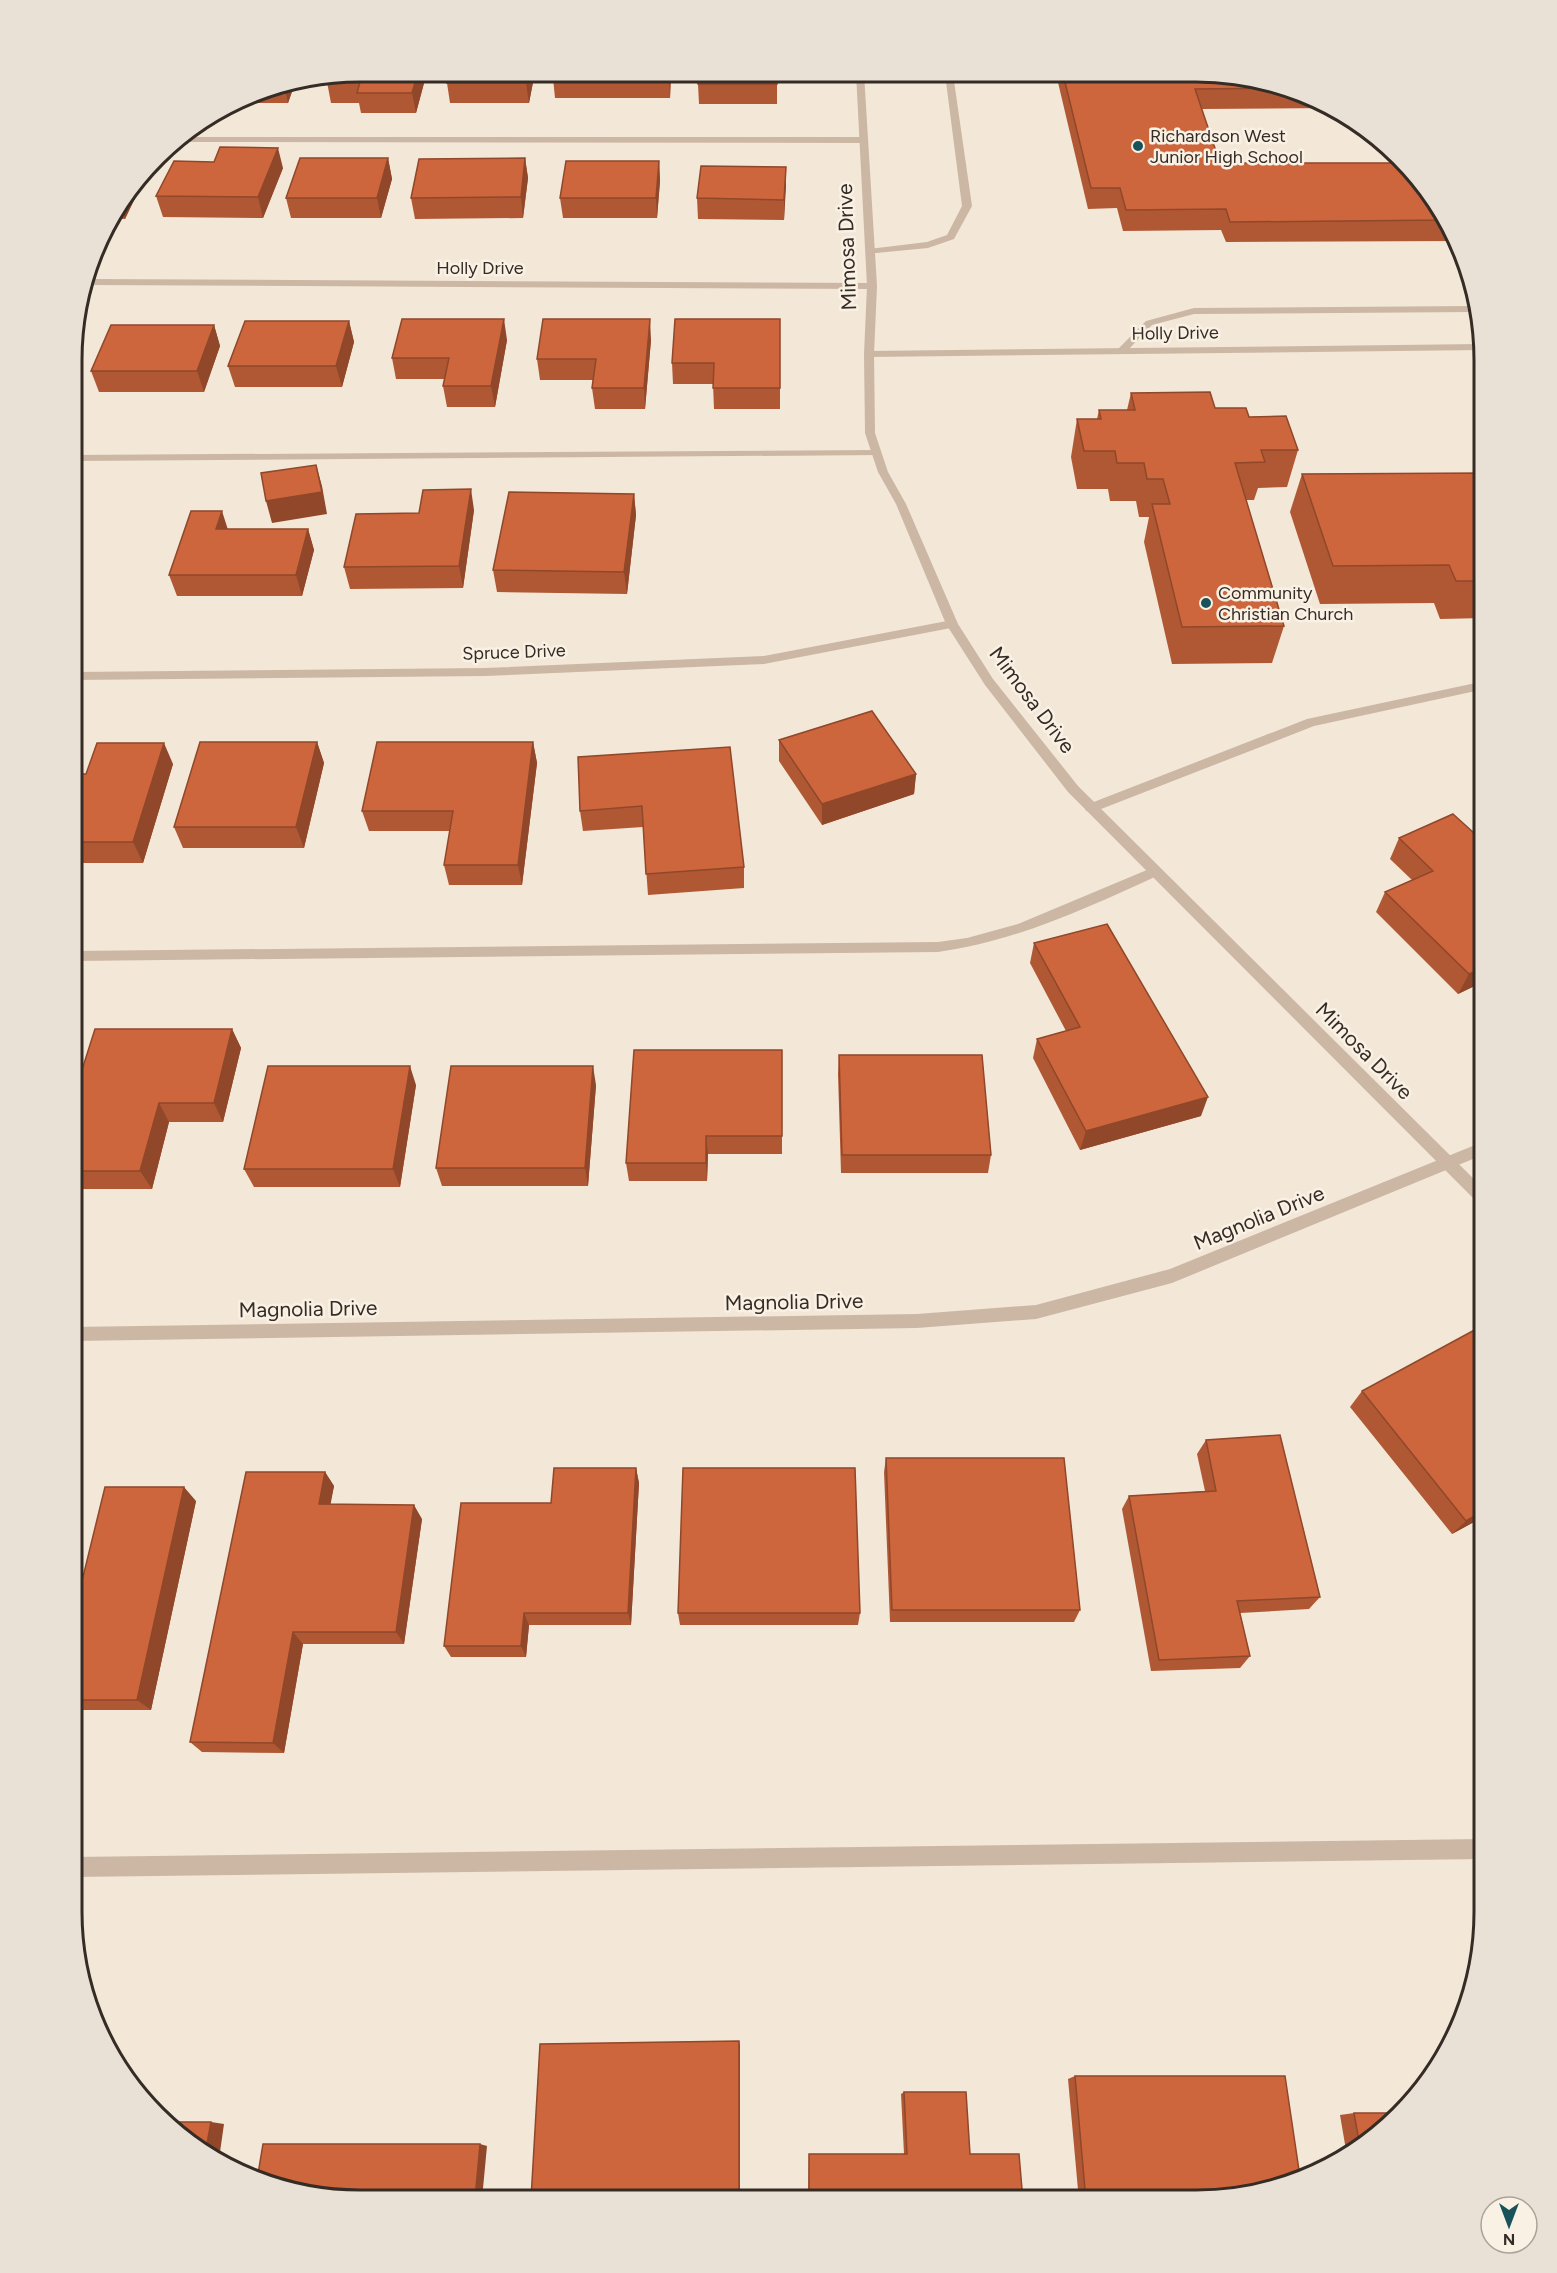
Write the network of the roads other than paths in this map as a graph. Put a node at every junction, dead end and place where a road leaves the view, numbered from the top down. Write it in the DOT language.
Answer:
graph roads {
  1 [pos="860,82"];
  2 [pos="951,82"];
  3 [pos="191,140"];
  4 [pos="863,140"];
  5 [pos="869,252"];
  6 [pos="94,282"];
  7 [pos="872,286"];
  8 [pos="1469,309"];
  9 [pos="1474,346"];
  10 [pos="1122,350"];
  11 [pos="869,354"];
  12 [pos="877,453"];
  13 [pos="82,458"];
  14 [pos="952,624"];
  15 [pos="82,676"];
  16 [pos="1474,687"];
  17 [pos="1091,808"];
  18 [pos="1154,872"];
  19 [pos="82,956"];
  20 [pos="1474,1152"];
  21 [pos="1447,1163"];
  22 [pos="1474,1189"];
  23 [pos="82,1334"];
  24 [pos="1474,1849"];
  25 [pos="82,1867"];
  1 -- 4 [label="street, Mimosa Drive"];
  2 -- 5 [label="street"];
  3 -- 4 [label="street"];
  4 -- 5 [label="street, Mimosa Drive"];
  5 -- 7 [label="street, Mimosa Drive"];
  6 -- 7 [label="street, Holly Drive"];
  7 -- 11 [label="street, Mimosa Drive"];
  8 -- 10 [label="street"];
  9 -- 10 [label="street, Holly Drive"];
  10 -- 11 [label="street, Holly Drive"];
  11 -- 12 [label="street, Mimosa Drive"];
  12 -- 13 [label="street"];
  12 -- 14 [label="street, Mimosa Drive"];
  14 -- 15 [label="street, Spruce Drive"];
  14 -- 17 [label="street, Mimosa Drive"];
  16 -- 17 [label="street"];
  17 -- 18 [label="street, Mimosa Drive"];
  18 -- 19 [label="street"];
  18 -- 21 [label="street, Mimosa Drive"];
  20 -- 21 [label="street, Magnolia Drive"];
  21 -- 22 [label="street, Mimosa Drive"];
  21 -- 23 [label="street, Magnolia Drive"];
  24 -- 25 [label="street"];
}
